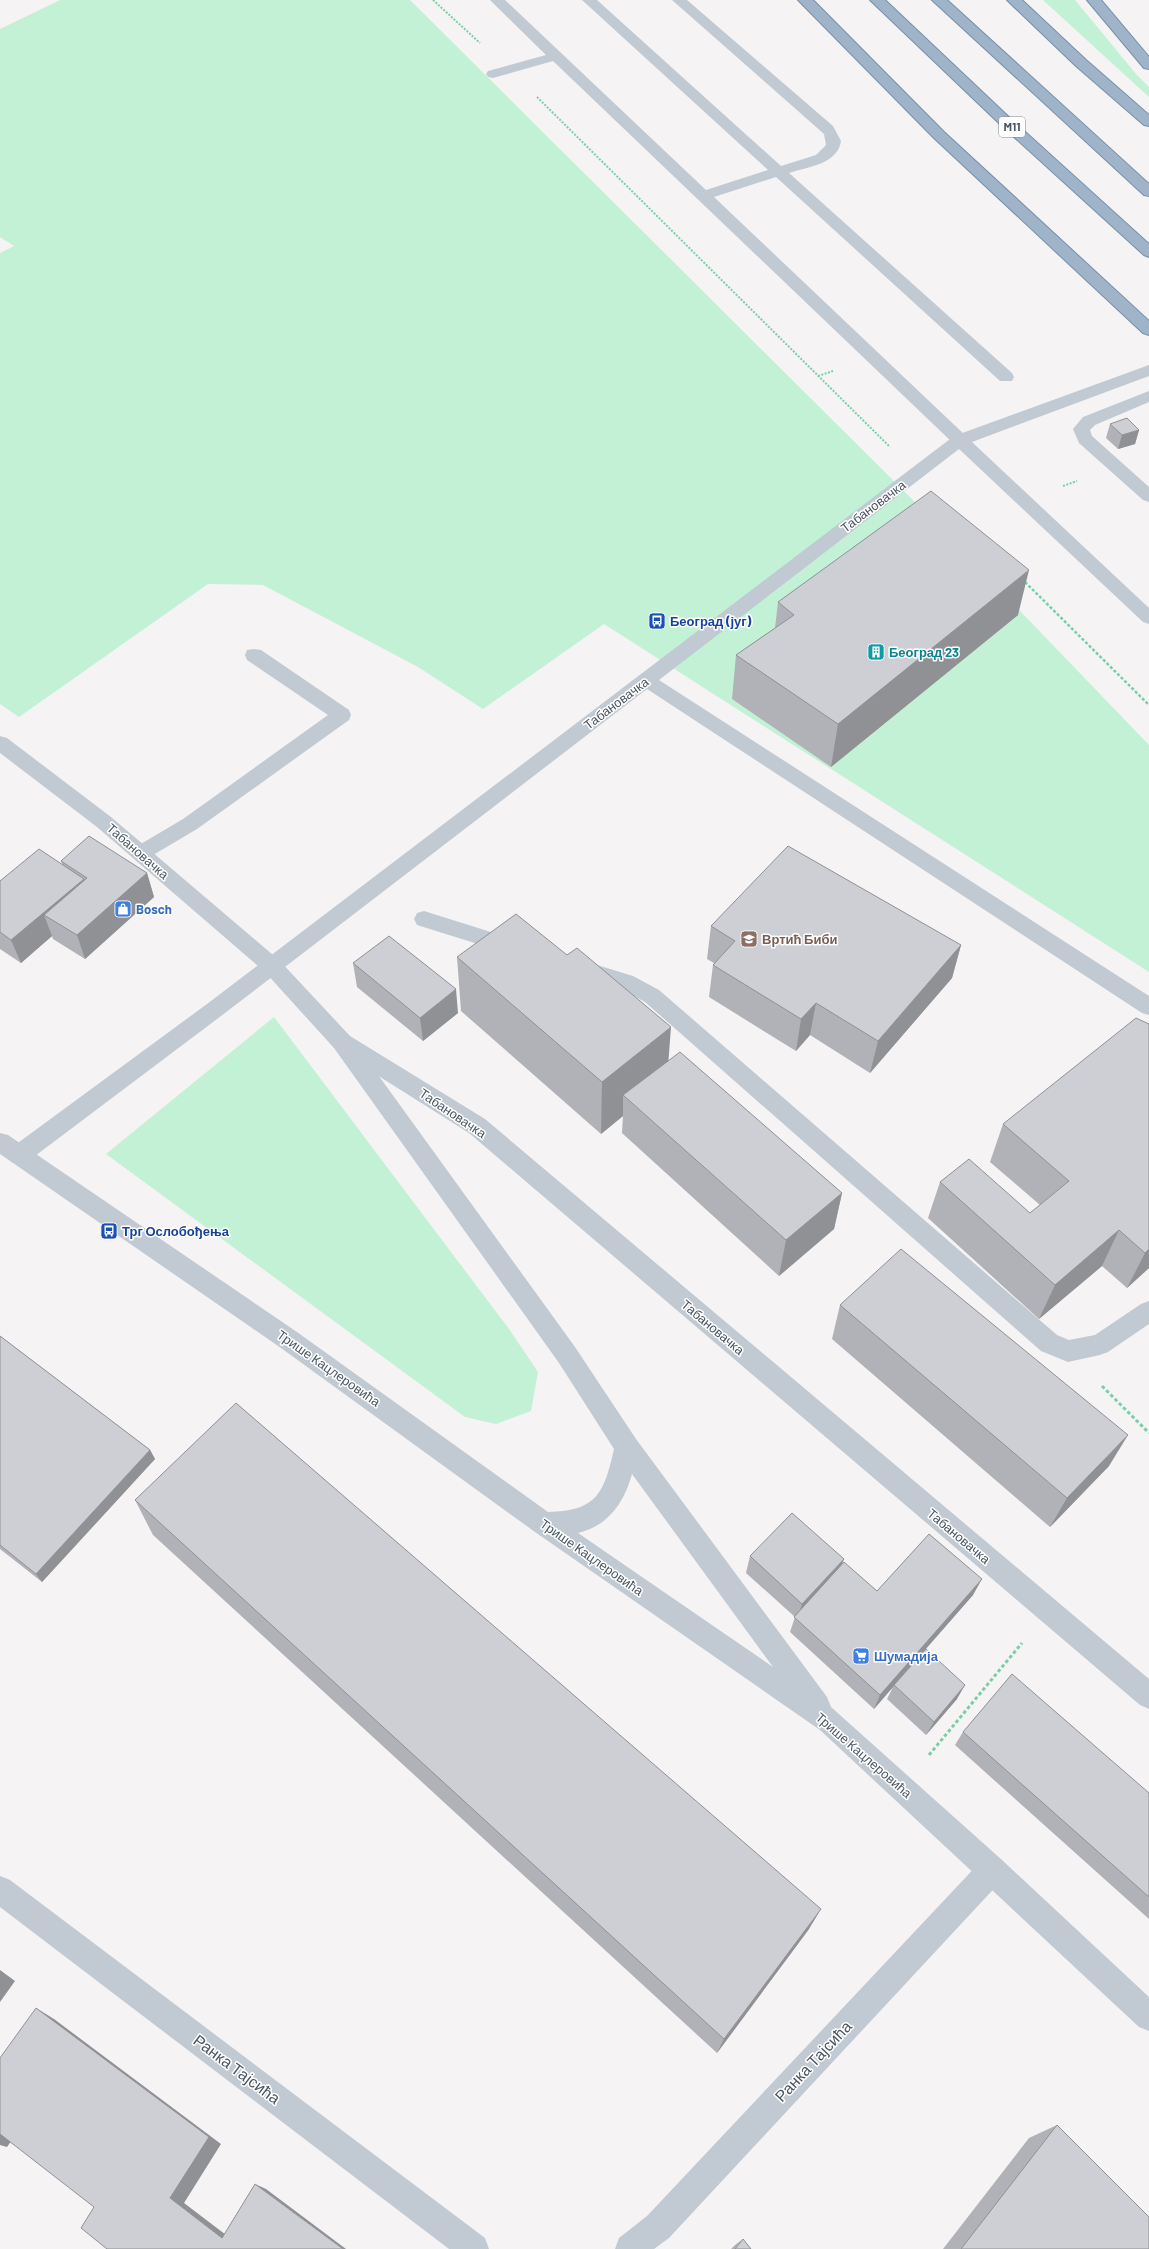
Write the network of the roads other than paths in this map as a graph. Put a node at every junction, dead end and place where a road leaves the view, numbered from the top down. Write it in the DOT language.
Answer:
graph roads {
  1 [pos="497,0"];
  2 [pos="589,0"];
  3 [pos="679,0"];
  4 [pos="805,0"];
  5 [pos="877,0"];
  6 [pos="939,0"];
  7 [pos="1014,0"];
  8 [pos="1094,0"];
  9 [pos="557,56"];
  10 [pos="1149,65"];
  11 [pos="493,74"];
  12 [pos="1149,122"];
  13 [pos="780,172"];
  14 [pos="1149,192"];
  15 [pos="704,196"];
  16 [pos="1149,252"];
  17 [pos="1149,330"];
  18 [pos="1149,370"];
  19 [pos="1006,376"];
  20 [pos="1149,396"];
  21 [pos="960,440"];
  22 [pos="1149,496"];
  23 [pos="1149,618"];
  24 [pos="254,655"];
  25 [pos="646,680"];
  26 [pos="0,743"];
  27 [pos="141,854"];
  28 [pos="424,919"];
  29 [pos="529,952"];
  30 [pos="566,963"];
  31 [pos="272,966"];
  32 [pos="1149,1007"];
  33 [pos="342,1042"];
  34 [pos="0,1142"];
  35 [pos="20,1155"];
  36 [pos="1149,1311"];
  37 [pos="627,1447"];
  38 [pos="544,1524"];
  39 [pos="1149,1696"];
  40 [pos="829,1721"];
  41 [pos="992,1870"];
  42 [pos="0,1890"];
  43 [pos="1149,2017"];
  44 [pos="474,2249"];
  45 [pos="630,2249"];
  1 -- 9 [label="street"];
  2 -- 13 [label="street"];
  3 -- 13 [label="street"];
  4 -- 17 [label="highway"];
  5 -- 16 [label="highway, M11"];
  6 -- 14 [label="highway"];
  7 -- 12 [label="highway"];
  8 -- 10 [label="highway"];
  9 -- 11 [label="street"];
  9 -- 15 [label="street"];
  13 -- 15 [label="street"];
  13 -- 19 [label="street"];
  15 -- 21 [label="street"];
  18 -- 21 [label="street, Табановачка"];
  20 -- 22 [label="street"];
  21 -- 23 [label="street"];
  21 -- 25 [label="street, Табановачка"];
  24 -- 27 [label="street"];
  25 -- 31 [label="street, Табановачка"];
  25 -- 32 [label="street"];
  26 -- 27 [label="street, Табановачка"];
  27 -- 31 [label="street, Табановачка"];
  28 -- 29 [label="street"];
  30 -- 36 [label="street"];
  31 -- 33 [label="street, Табановачка"];
  31 -- 35 [label="street"];
  33 -- 37 [label="street"];
  33 -- 39 [label="street, Табановачка"];
  34 -- 35 [label="street, Трише Кацлеровића"];
  35 -- 38 [label="street, Трише Кацлеровића"];
  37 -- 38 [label="street"];
  37 -- 40 [label="street"];
  38 -- 40 [label="street, Трише Кацлеровића"];
  40 -- 41 [label="street, Трише Кацлеровића"];
  41 -- 43 [label="street, Трише Кацлеровића"];
  41 -- 45 [label="street, Ранка Тајсића"];
  42 -- 44 [label="street, Ранка Тајсића"];
}
